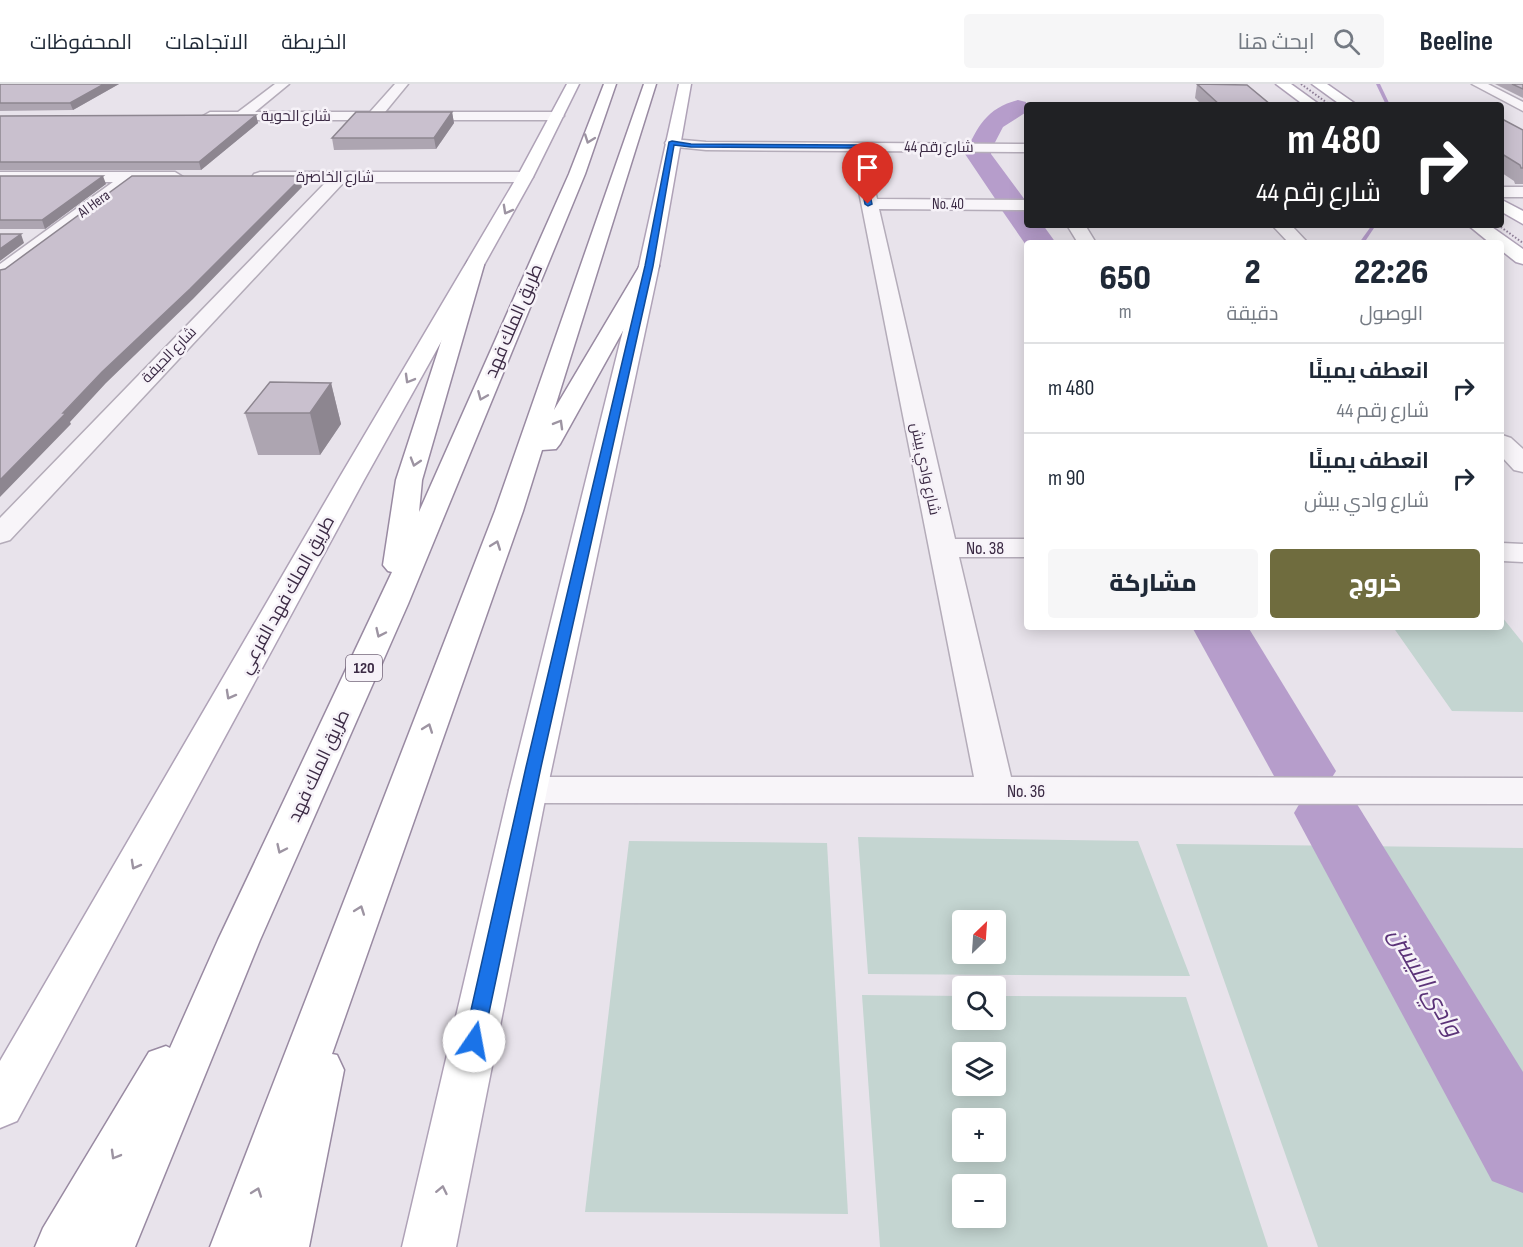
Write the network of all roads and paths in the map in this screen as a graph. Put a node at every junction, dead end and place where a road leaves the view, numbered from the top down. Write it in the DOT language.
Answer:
graph roads {
  1 [pos="283,84"];
  2 [pos="402,84"];
  3 [pos="573,84"];
  4 [pos="610,84"];
  5 [pos="650,84"];
  6 [pos="685,84"];
  7 [pos="1282,84"];
  8 [pos="1317,84"];
  9 [pos="1479,84"];
  10 [pos="1309,102"];
  11 [pos="1345,102"];
  12 [pos="1523,107"];
  13 [pos="195,116"];
  14 [pos="241,116"];
  15 [pos="373,117"];
  16 [pos="556,117"];
  17 [pos="672,142"];
  18 [pos="857,146"];
  19 [pos="1024,148"];
  20 [pos="0,177"];
  21 [pos="130,177"];
  22 [pos="189,177"];
  23 [pos="247,177"];
  24 [pos="340,177"];
  25 [pos="525,177"];
  26 [pos="1504,192"];
  27 [pos="1523,192"];
  28 [pos="868,204"];
  29 [pos="1024,205"];
  30 [pos="1504,205"];
  31 [pos="1523,219"];
  32 [pos="1284,228"];
  33 [pos="1482,228"];
  34 [pos="20,236"];
  35 [pos="50,236"];
  36 [pos="1296,240"];
  37 [pos="1498,240"];
  38 [pos="1504,244"];
  39 [pos="1523,258"];
  40 [pos="475,265"];
  41 [pos="649,266"];
  42 [pos="0,273"];
  43 [pos="1504,445"];
  44 [pos="1523,464"];
  45 [pos="509,511"];
  46 [pos="0,534"];
  47 [pos="942,548"];
  48 [pos="1024,548"];
  49 [pos="1504,552"];
  50 [pos="1523,552"];
  51 [pos="393,603"];
  52 [pos="528,790"];
  53 [pos="995,791"];
  54 [pos="1523,791"];
  55 [pos="239,940"];
  56 [pos="344,953"];
  57 [pos="2,1098"];
  58 [pos="62,1247"];
  59 [pos="108,1247"];
  60 [pos="237,1247"];
  61 [pos="282,1247"];
  62 [pos="429,1247"];
  1 -- 14 [label="street"];
  2 -- 15 [label="street"];
  3 -- 16 [label="main road, طريق الملك فهد الفرعي"];
  4 -- 51 [label="main road, طريق الملك فهد / 120, one-way"];
  5 -- 45 [label="main road"];
  6 -- 17 [label="main road"];
  7 -- 10 [label="main road"];
  8 -- 11 [label="main road"];
  9 -- 12 [label="street"];
  13 -- 14 [label="street, شارع الحوية"];
  14 -- 15 [label="street, شارع الحوية"];
  15 -- 16 [label="street, شارع الحوية"];
  16 -- 25 [label="main road, طريق الملك فهد الفرعي"];
  17 -- 18 [label="street, شارع رقم 44"];
  17 -- 41 [label="main road"];
  18 -- 19 [label="street, شارع رقم 44"];
  18 -- 28 [label="street, شارع وادي بيش"];
  20 -- 21 [label="street"];
  21 -- 22 [label="street"];
  21 -- 35 [label="street, Al Hera"];
  23 -- 24 [label="street, شارع الخاصرة"];
  24 -- 25 [label="street, شارع الخاصرة"];
  24 -- 46 [label="street, شارع الحيفة"];
  25 -- 40 [label="main road, طريق الملك فهد الفرعي, one-way"];
  26 -- 27 [label="street"];
  28 -- 29 [label="street, No. 40"];
  28 -- 47 [label="street, شارع وادي بيش"];
  30 -- 31 [label="main road"];
  32 -- 36 [label="street"];
  33 -- 37 [label="main road"];
  34 -- 35 [label="street"];
  35 -- 42 [label="street, Al Hera"];
  38 -- 39 [label="main road"];
  40 -- 51 [label="main road, one-way"];
  40 -- 57 [label="main road, طريق الملك فهد الفرعي, one-way"];
  45 -- 41 [label="main road, one-way"];
  41 -- 52 [label="main road"];
  43 -- 44 [label="street"];
  56 -- 45 [label="main road, one-way"];
  47 -- 48 [label="street, No. 38"];
  47 -- 53 [label="street, شارع وادي بيش"];
  49 -- 50 [label="street"];
  51 -- 55 [label="main road, طريق الملك فهد / 120, one-way"];
  52 -- 53 [label="street, No. 36"];
  62 -- 52 [label="main road, one-way"];
  53 -- 54 [label="street, No. 36"];
  55 -- 58 [label="main road, one-way"];
  55 -- 59 [label="main road, طريق الملك فهد / 120"];
  60 -- 56 [label="main road, one-way"];
  56 -- 61 [label="main road"];
}
